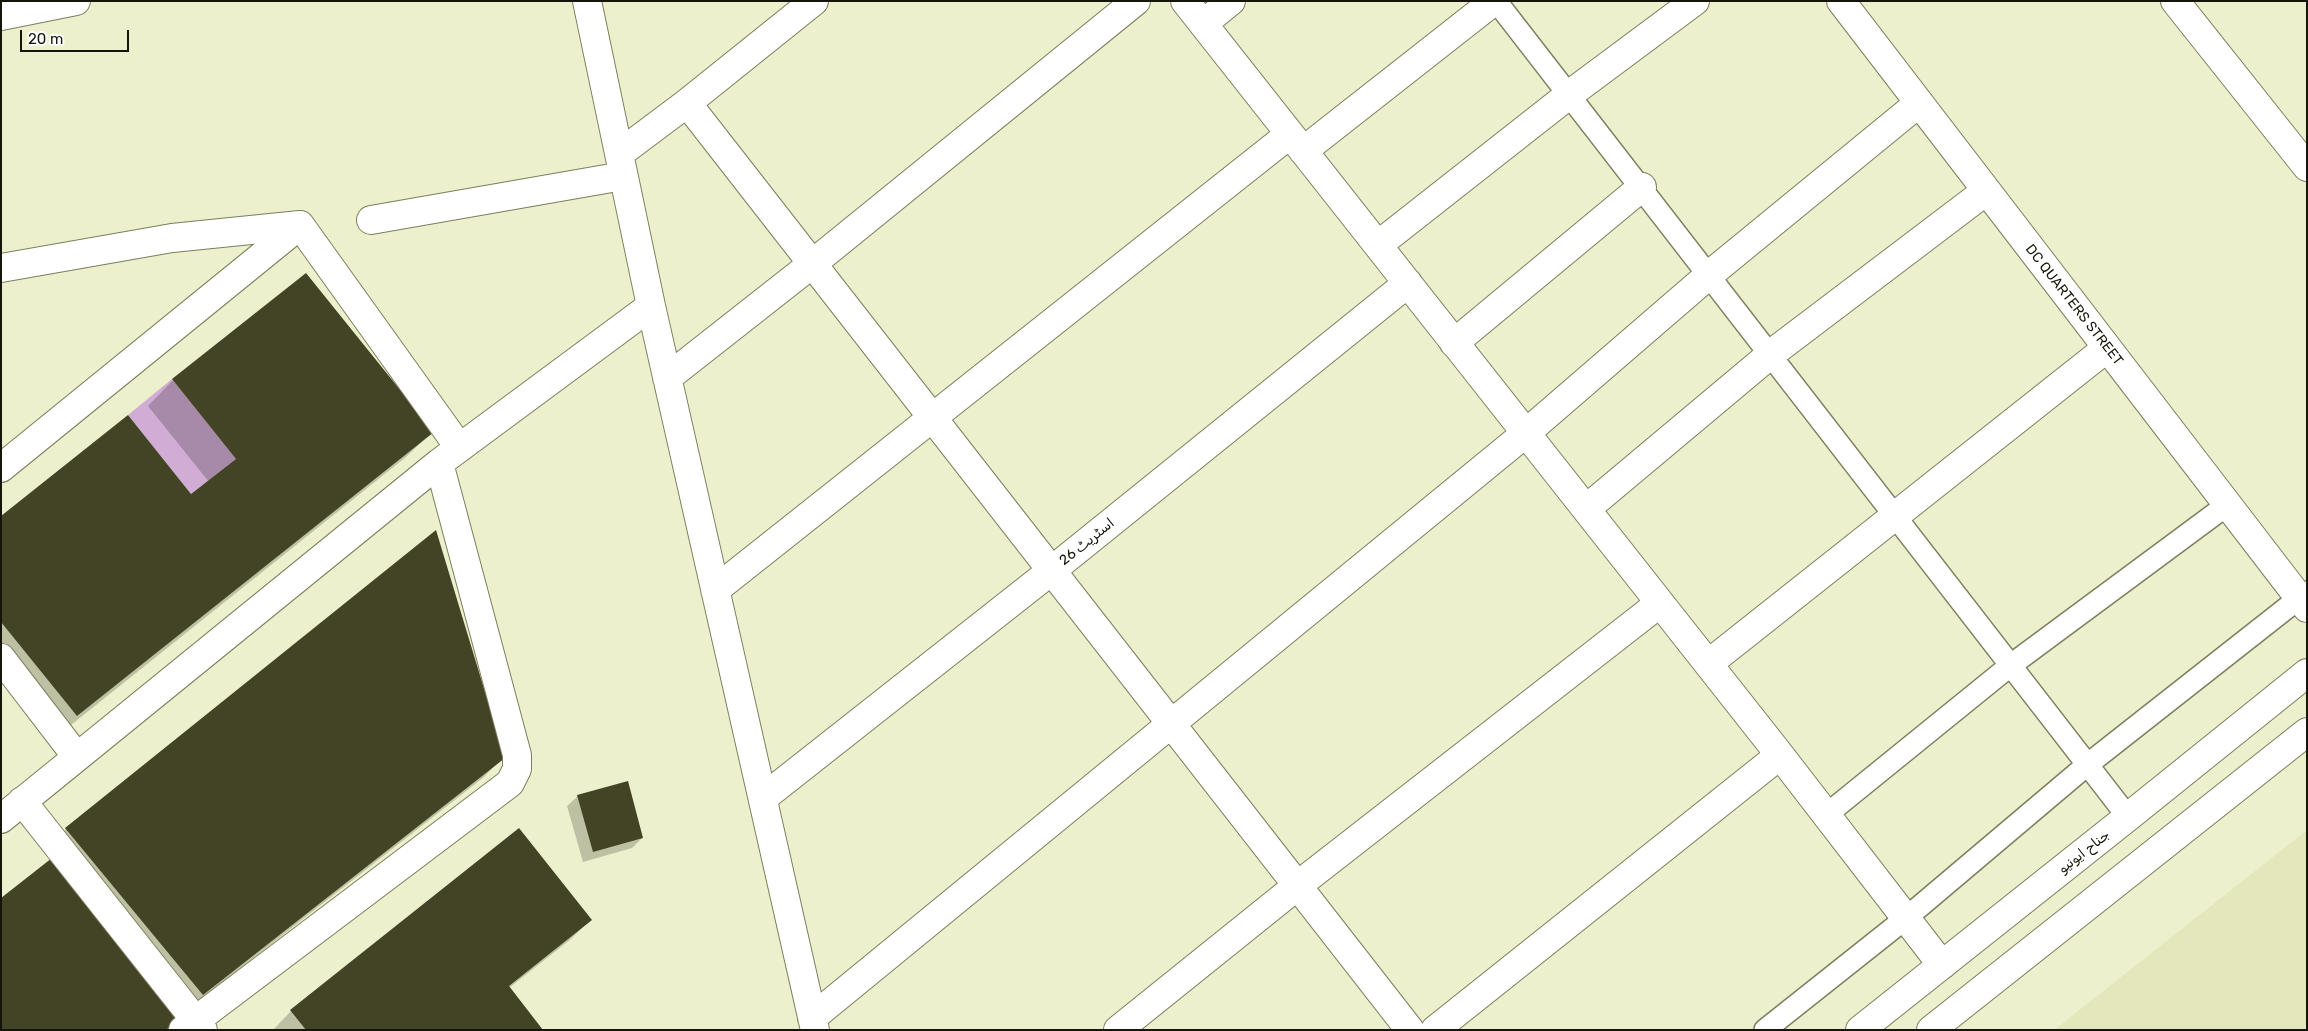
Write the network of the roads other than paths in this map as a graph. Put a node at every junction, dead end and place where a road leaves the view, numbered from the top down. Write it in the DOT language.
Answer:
graph roads {
  1 [pos="76,1"];
  2 [pos="587,1"];
  3 [pos="814,1"];
  4 [pos="1136,1"];
  5 [pos="1185,1"];
  6 [pos="1231,1"];
  7 [pos="1495,1"];
  8 [pos="1696,1"];
  9 [pos="1841,1"];
  10 [pos="2175,1"];
  11 [pos="1,16"];
  12 [pos="1203,24"];
  13 [pos="1570,94"];
  14 [pos="687,103"];
  15 [pos="1920,103"];
  16 [pos="1296,142"];
  17 [pos="621,165"];
  18 [pos="2307,167"];
  19 [pos="1642,187"];
  20 [pos="1986,191"];
  21 [pos="372,220"];
  22 [pos="300,225"];
  23 [pos="1378,245"];
  24 [pos="812,264"];
  25 [pos="1,268"];
  26 [pos="1709,275"];
  27 [pos="1408,283"];
  28 [pos="650,306"];
  29 [pos="1454,343"];
  30 [pos="2107,348"];
  31 [pos="1771,354"];
  32 [pos="667,378"];
  33 [pos="932,418"];
  34 [pos="1526,433"];
  35 [pos="449,455"];
  36 [pos="1,468"];
  37 [pos="2228,505"];
  38 [pos="1586,509"];
  39 [pos="1895,515"];
  40 [pos="1051,571"];
  41 [pos="715,590"];
  42 [pos="2304,600"];
  43 [pos="1660,603"];
  44 [pos="1,658"];
  45 [pos="1708,664"];
  46 [pos="2011,665"];
  47 [pos="2307,672"];
  48 [pos="1171,724"];
  49 [pos="2307,732"];
  50 [pos="1780,755"];
  51 [pos="77,757"];
  52 [pos="2087,764"];
  53 [pos="763,798"];
  54 [pos="22,802"];
  55 [pos="1826,815"];
  56 [pos="2128,818"];
  57 [pos="1,819"];
  58 [pos="1297,886"];
  59 [pos="1906,918"];
  60 [pos="1942,965"];
  61 [pos="813,1024"];
  62 [pos="194,1026"];
  63 [pos="1118,1030"];
  64 [pos="1410,1030"];
  65 [pos="1435,1030"];
  66 [pos="1765,1030"];
  67 [pos="1860,1030"];
  68 [pos="1932,1030"];
  1 -- 11 [label="main road"];
  2 -- 17 [label="main road"];
  3 -- 14 [label="main road"];
  4 -- 24 [label="main road"];
  5 -- 12 [label="main road"];
  6 -- 12 [label="main road"];
  7 -- 13 [label="lane"];
  7 -- 16 [label="main road"];
  8 -- 13 [label="main road"];
  9 -- 15 [label="main road, DC QUARTERS STREET"];
  10 -- 18 [label="main road"];
  12 -- 16 [label="main road"];
  13 -- 19 [label="lane"];
  13 -- 23 [label="main road"];
  14 -- 17 [label="main road"];
  14 -- 24 [label="main road"];
  15 -- 20 [label="main road, DC QUARTERS STREET"];
  15 -- 26 [label="main road"];
  16 -- 23 [label="main road"];
  16 -- 33 [label="main road"];
  17 -- 21 [label="main road"];
  17 -- 28 [label="main road"];
  19 -- 26 [label="lane"];
  19 -- 29 [label="main road"];
  20 -- 30 [label="main road, DC QUARTERS STREET"];
  20 -- 31 [label="main road"];
  22 -- 25 [label="main road"];
  22 -- 35 [label="main road"];
  22 -- 36 [label="main road"];
  23 -- 27 [label="main road"];
  24 -- 32 [label="main road"];
  24 -- 33 [label="main road"];
  26 -- 31 [label="lane"];
  26 -- 34 [label="main road"];
  27 -- 29 [label="main road"];
  27 -- 40 [label="main road, اسٹریٹ 26"];
  28 -- 32 [label="main road"];
  28 -- 35 [label="main road"];
  29 -- 34 [label="main road"];
  30 -- 37 [label="main road, DC QUARTERS STREET"];
  30 -- 39 [label="main road"];
  31 -- 38 [label="main road"];
  31 -- 39 [label="lane"];
  32 -- 41 [label="main road"];
  33 -- 40 [label="main road"];
  33 -- 41 [label="main road"];
  34 -- 38 [label="main road"];
  34 -- 48 [label="main road"];
  35 -- 51 [label="main road"];
  35 -- 62 [label="main road"];
  37 -- 42 [label="main road, DC QUARTERS STREET"];
  37 -- 46 [label="lane"];
  38 -- 43 [label="main road"];
  39 -- 45 [label="main road"];
  39 -- 46 [label="lane"];
  40 -- 48 [label="main road"];
  40 -- 53 [label="main road, اسٹریٹ 26"];
  41 -- 53 [label="main road"];
  42 -- 52 [label="lane"];
  43 -- 45 [label="main road"];
  43 -- 58 [label="main road"];
  44 -- 51 [label="main road"];
  45 -- 50 [label="main road"];
  46 -- 52 [label="lane"];
  46 -- 55 [label="lane"];
  47 -- 56 [label="main road, جناح ایونیو"];
  48 -- 58 [label="main road"];
  48 -- 61 [label="main road"];
  49 -- 68 [label="main road"];
  50 -- 55 [label="main road"];
  50 -- 65 [label="main road"];
  51 -- 54 [label="main road"];
  52 -- 56 [label="lane"];
  52 -- 59 [label="lane"];
  53 -- 61 [label="main road"];
  54 -- 57 [label="main road"];
  54 -- 62 [label="main road"];
  55 -- 59 [label="main road"];
  56 -- 60 [label="main road, جناح ایونیو"];
  58 -- 63 [label="main road"];
  58 -- 64 [label="main road"];
  59 -- 60 [label="main road"];
  59 -- 66 [label="lane"];
  60 -- 67 [label="main road, جناح ایونیو"];
}
